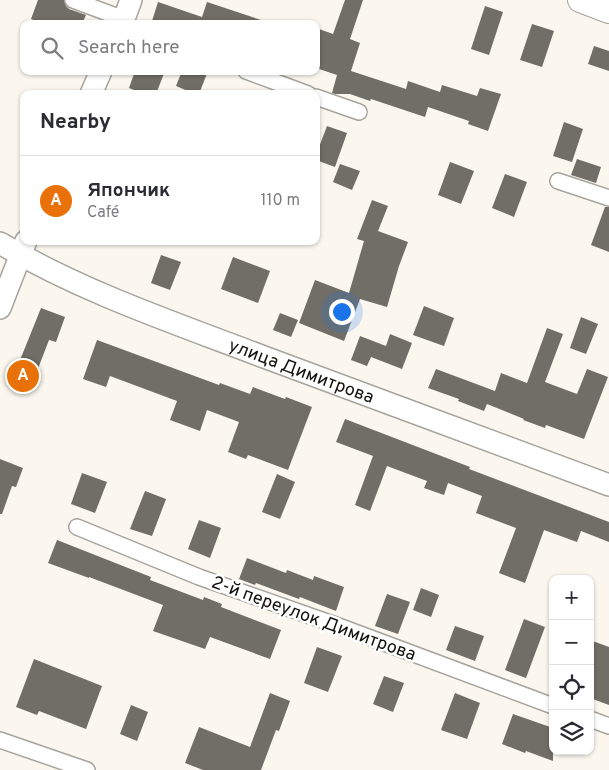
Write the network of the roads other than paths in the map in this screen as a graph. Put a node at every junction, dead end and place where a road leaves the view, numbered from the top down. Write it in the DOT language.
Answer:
graph roads {
  1 [pos="73,0"];
  2 [pos="580,0"];
  3 [pos="609,11"];
  4 [pos="125,14"];
  5 [pos="99,75"];
  6 [pos="257,75"];
  7 [pos="93,90"];
  8 [pos="297,90"];
  9 [pos="320,98"];
  10 [pos="359,112"];
  11 [pos="558,181"];
  12 [pos="609,198"];
  13 [pos="0,243"];
  14 [pos="23,248"];
  15 [pos="0,308"];
  16 [pos="609,485"];
  17 [pos="77,527"];
  18 [pos="549,705"];
  19 [pos="594,720"];
  20 [pos="609,726"];
  21 [pos="0,740"];
  22 [pos="87,770"];
  1 -- 4 [label="street"];
  2 -- 3 [label="main road"];
  5 -- 7 [label="main road"];
  6 -- 8 [label="street"];
  9 -- 10 [label="street"];
  11 -- 12 [label="street"];
  13 -- 14 [label="main road, улица Димитрова"];
  14 -- 15 [label="main road"];
  14 -- 16 [label="main road, улица Димитрова"];
  17 -- 18 [label="street, 2-й переулок Димитрова"];
  19 -- 20 [label="street"];
  21 -- 22 [label="street"];
}
